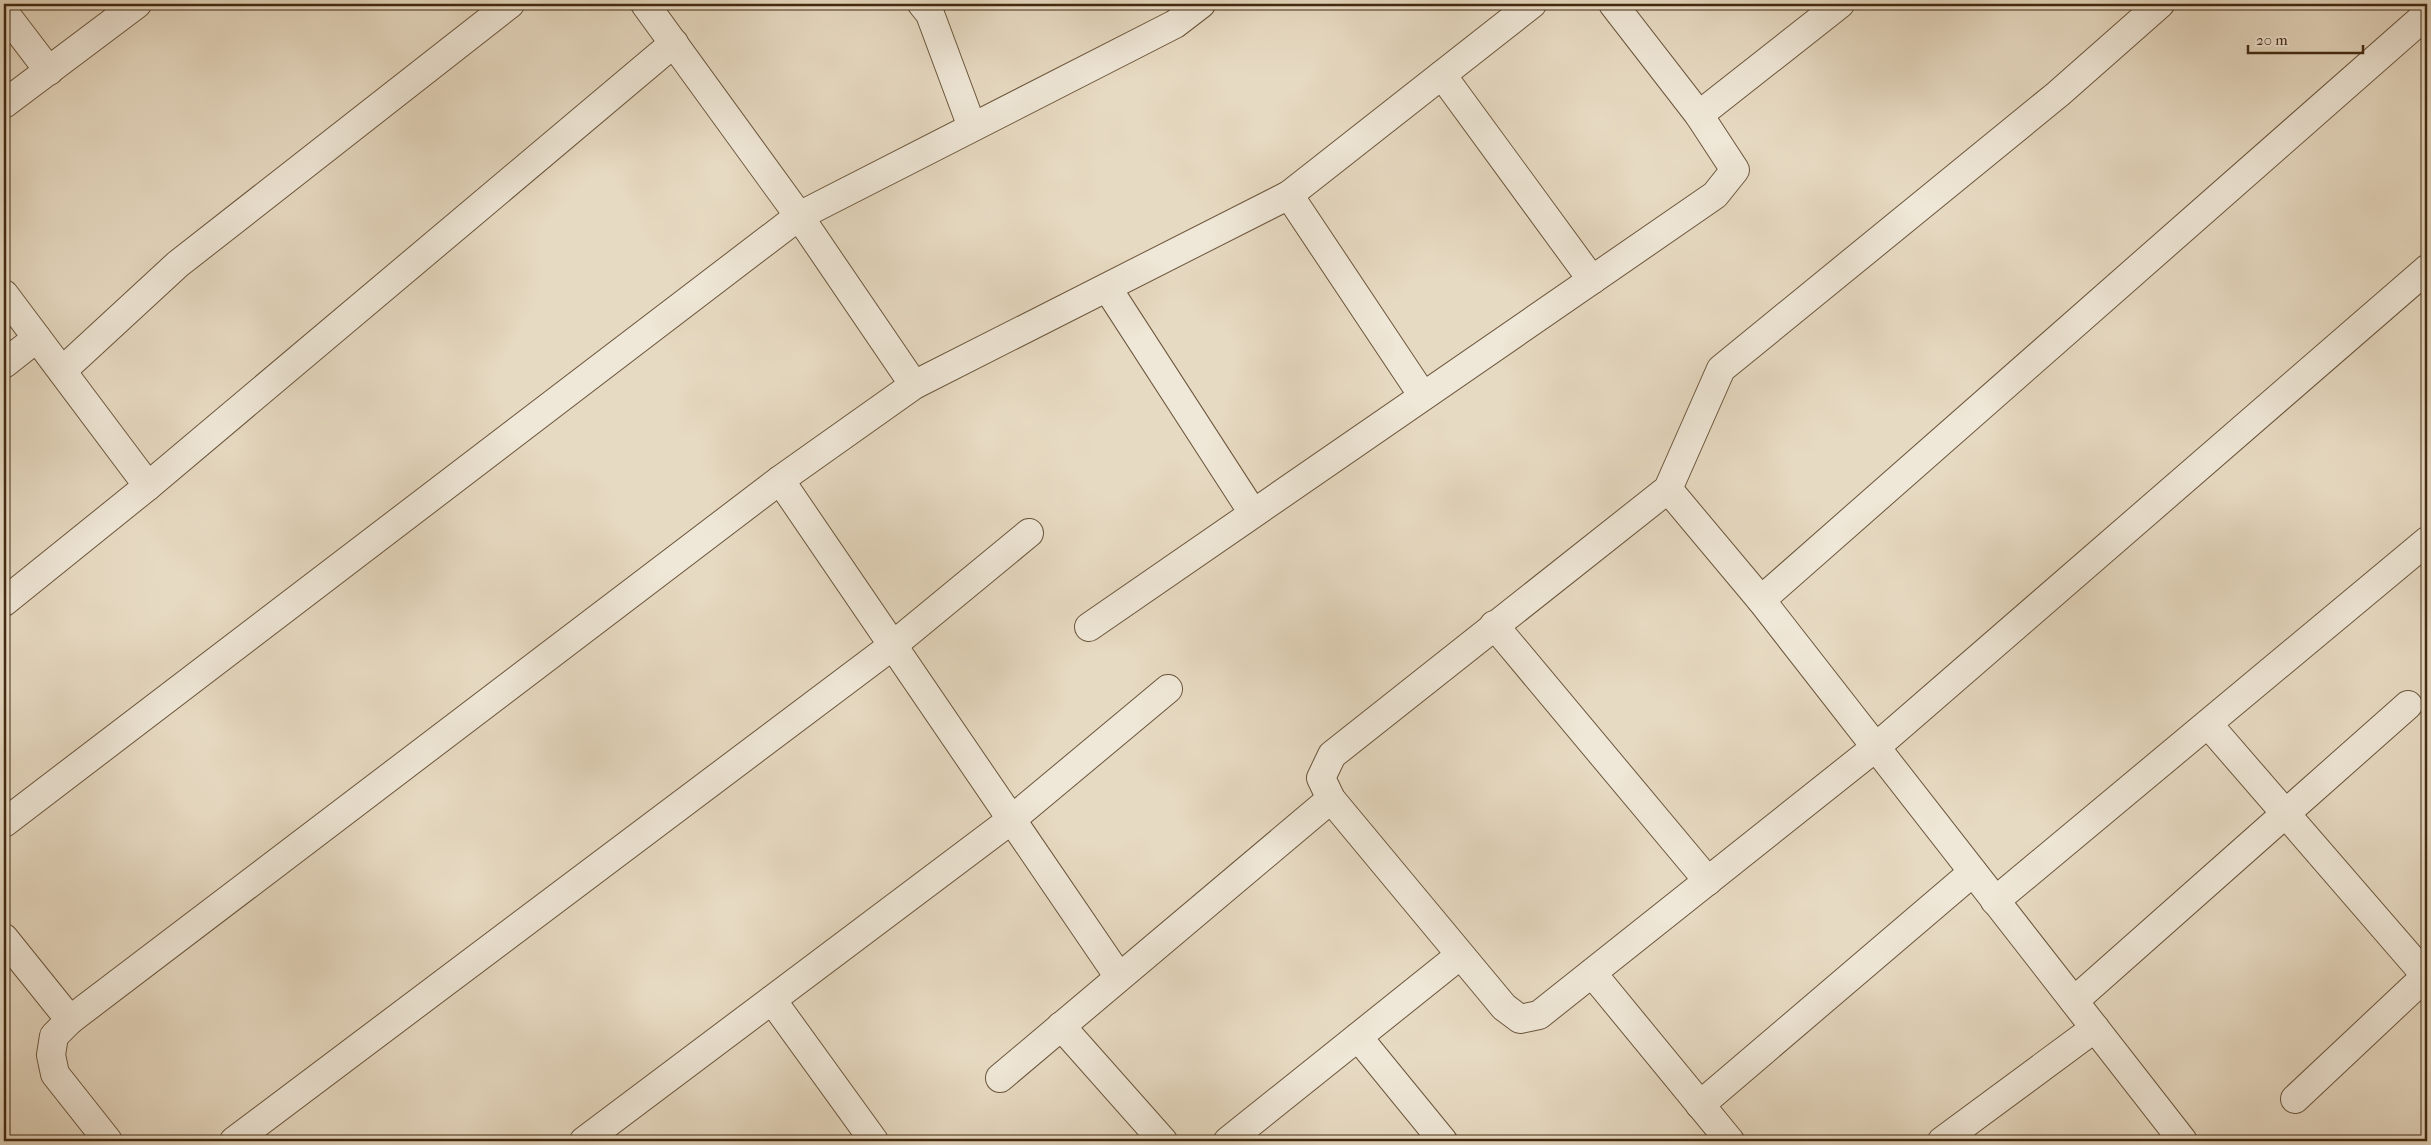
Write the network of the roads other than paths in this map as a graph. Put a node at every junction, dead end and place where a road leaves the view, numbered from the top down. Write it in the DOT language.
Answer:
graph roads {
  1 [pos="137,4"];
  2 [pos="510,4"];
  3 [pos="645,4"];
  4 [pos="922,4"];
  5 [pos="1201,4"];
  6 [pos="1532,4"];
  7 [pos="1613,4"];
  8 [pos="1840,4"];
  9 [pos="2160,4"];
  10 [pos="4,12"];
  11 [pos="2427,14"];
  12 [pos="674,43"];
  13 [pos="49,70"];
  14 [pos="1442,75"];
  15 [pos="4,104"];
  16 [pos="1699,115"];
  17 [pos="972,127"];
  18 [pos="1289,195"];
  19 [pos="799,216"];
  20 [pos="2427,269"];
  21 [pos="1592,280"];
  22 [pos="1108,289"];
  23 [pos="4,294"];
  24 [pos="37,338"];
  25 [pos="4,364"];
  26 [pos="62,371"];
  27 [pos="914,386"];
  28 [pos="1423,396"];
  29 [pos="780,480"];
  30 [pos="148,486"];
  31 [pos="1668,489"];
  32 [pos="1253,513"];
  33 [pos="1029,533"];
  34 [pos="2427,541"];
  35 [pos="1761,600"];
  36 [pos="4,602"];
  37 [pos="1494,625"];
  38 [pos="1088,627"];
  39 [pos="892,646"];
  40 [pos="1168,689"];
  41 [pos="2408,705"];
  42 [pos="2208,724"];
  43 [pos="1876,747"];
  44 [pos="1331,799"];
  45 [pos="2286,813"];
  46 [pos="1011,820"];
  47 [pos="4,822"];
  48 [pos="1973,872"];
  49 [pos="1708,881"];
  50 [pos="1996,901"];
  51 [pos="7,949"];
  52 [pos="1460,956"];
  53 [pos="1592,973"];
  54 [pos="2427,976"];
  55 [pos="1119,977"];
  56 [pos="772,1000"];
  57 [pos="2074,1001"];
  58 [pos="70,1020"];
  59 [pos="1061,1026"];
  60 [pos="2095,1028"];
  61 [pos="1358,1037"];
  62 [pos="1000,1078"];
  63 [pos="2295,1099"];
  64 [pos="1700,1105"];
  65 [pos="108,1141"];
  66 [pos="234,1141"];
  67 [pos="584,1141"];
  68 [pos="874,1141"];
  69 [pos="1163,1141"];
  70 [pos="1228,1141"];
  71 [pos="1443,1141"];
  72 [pos="1730,1141"];
  73 [pos="1942,1141"];
  74 [pos="2183,1141"];
  1 -- 13 [label="street"];
  2 -- 26 [label="street"];
  3 -- 12 [label="street"];
  4 -- 17 [label="street"];
  5 -- 17 [label="street"];
  6 -- 14 [label="street"];
  7 -- 16 [label="street"];
  8 -- 16 [label="street"];
  9 -- 31 [label="street"];
  10 -- 13 [label="street"];
  11 -- 35 [label="street"];
  12 -- 19 [label="street"];
  12 -- 30 [label="street"];
  13 -- 15 [label="street"];
  14 -- 18 [label="street"];
  14 -- 21 [label="street"];
  16 -- 21 [label="street"];
  17 -- 19 [label="street"];
  18 -- 22 [label="street"];
  18 -- 28 [label="street"];
  19 -- 27 [label="street"];
  19 -- 47 [label="street"];
  20 -- 43 [label="street"];
  21 -- 28 [label="street"];
  22 -- 27 [label="street"];
  22 -- 32 [label="street"];
  23 -- 24 [label="street"];
  24 -- 25 [label="street"];
  24 -- 26 [label="street"];
  26 -- 30 [label="street"];
  27 -- 29 [label="street"];
  28 -- 32 [label="street"];
  29 -- 39 [label="street"];
  29 -- 58 [label="street"];
  30 -- 36 [label="street"];
  31 -- 35 [label="street"];
  31 -- 37 [label="street"];
  32 -- 38 [label="street"];
  33 -- 39 [label="street"];
  34 -- 42 [label="street"];
  35 -- 43 [label="street"];
  37 -- 44 [label="street"];
  37 -- 49 [label="street"];
  39 -- 46 [label="street"];
  39 -- 66 [label="street"];
  40 -- 46 [label="street"];
  41 -- 45 [label="street"];
  42 -- 45 [label="street"];
  42 -- 50 [label="street"];
  43 -- 48 [label="street"];
  43 -- 49 [label="street"];
  44 -- 52 [label="street"];
  44 -- 55 [label="street"];
  45 -- 54 [label="street"];
  45 -- 57 [label="street"];
  46 -- 55 [label="street"];
  46 -- 56 [label="street"];
  48 -- 50 [label="street"];
  48 -- 64 [label="street"];
  49 -- 53 [label="street"];
  50 -- 57 [label="street"];
  51 -- 58 [label="street"];
  52 -- 53 [label="street"];
  52 -- 61 [label="street"];
  53 -- 64 [label="street"];
  54 -- 63 [label="street"];
  55 -- 59 [label="street"];
  56 -- 67 [label="street"];
  56 -- 68 [label="street"];
  57 -- 60 [label="street"];
  58 -- 65 [label="street"];
  59 -- 62 [label="street"];
  59 -- 69 [label="street"];
  60 -- 73 [label="street"];
  60 -- 74 [label="street"];
  61 -- 70 [label="street"];
  61 -- 71 [label="street"];
  64 -- 72 [label="street"];
}
